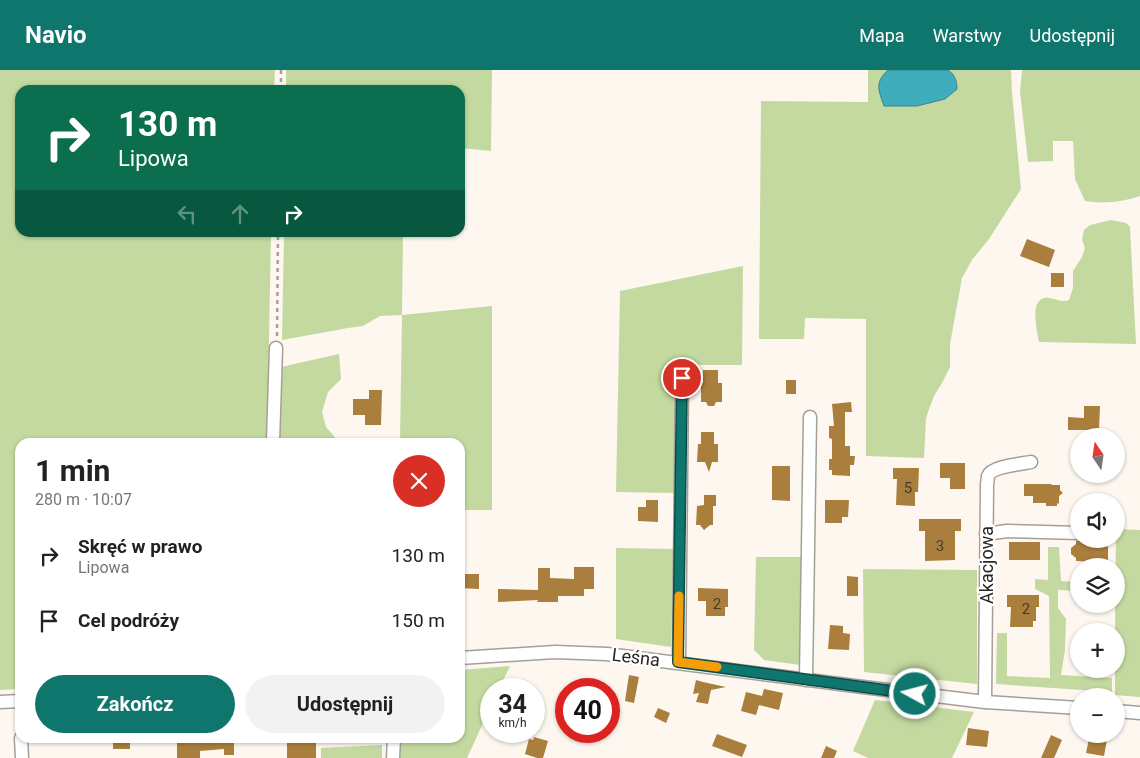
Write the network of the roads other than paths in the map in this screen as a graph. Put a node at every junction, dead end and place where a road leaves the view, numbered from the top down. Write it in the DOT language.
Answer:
graph roads {
  1 [pos="276,348"];
  2 [pos="682,378"];
  3 [pos="810,417"];
  4 [pos="273,438"];
  5 [pos="1031,462"];
  6 [pos="1070,533"];
  7 [pos="986,534"];
  8 [pos="465,658"];
  9 [pos="678,662"];
  10 [pos="806,680"];
  11 [pos="15,701"];
  12 [pos="0,702"];
  13 [pos="985,702"];
  14 [pos="1070,707"];
  15 [pos="1125,712"];
  16 [pos="1140,713"];
  17 [pos="22,743"];
  18 [pos="394,743"];
  19 [pos="22,758"];
  20 [pos="393,758"];
  1 -- 4 [label="street"];
  2 -- 9 [label="street"];
  3 -- 10 [label="street"];
  5 -- 7 [label="street, Akacjowa"];
  6 -- 7 [label="street"];
  7 -- 13 [label="street, Akacjowa"];
  8 -- 9 [label="street, Leśna"];
  9 -- 10 [label="street, Leśna"];
  10 -- 13 [label="street, Leśna"];
  11 -- 12 [label="street"];
  13 -- 14 [label="street, Leśna"];
  15 -- 16 [label="street"];
  17 -- 19 [label="street"];
  18 -- 20 [label="street"];
}
